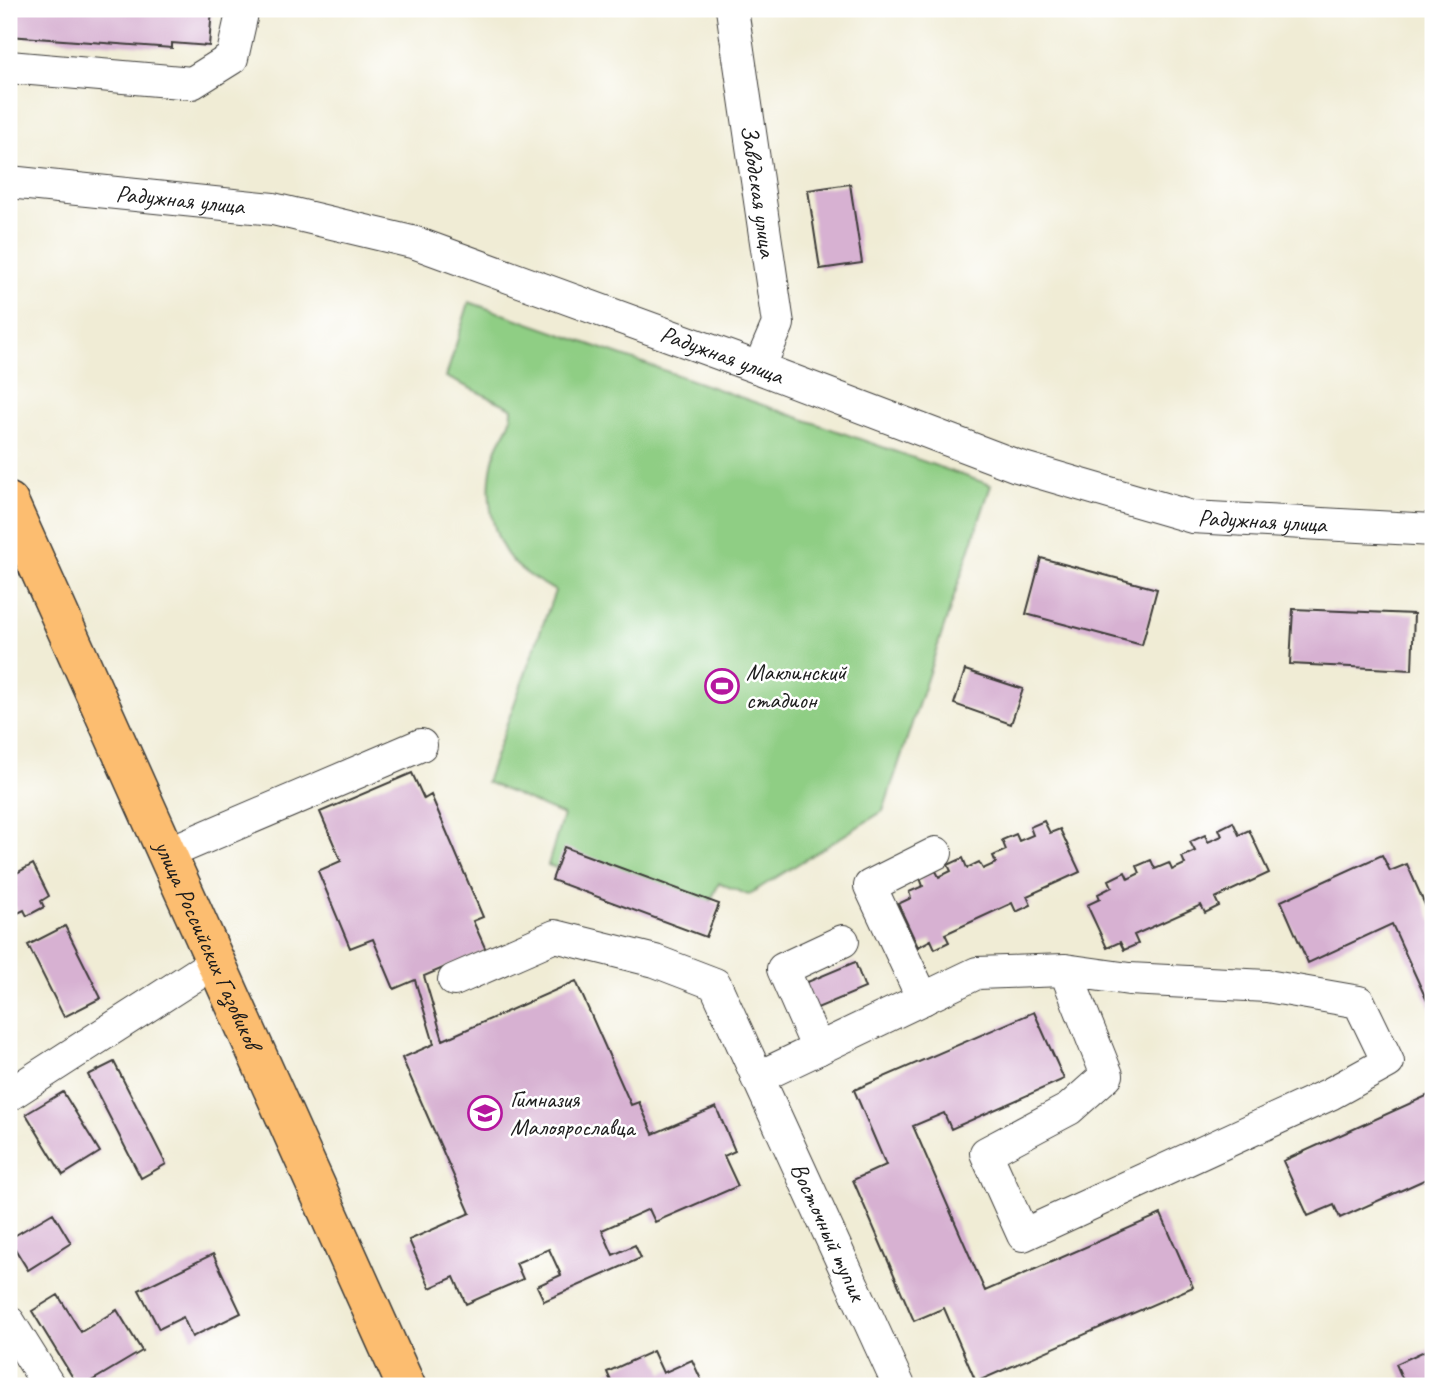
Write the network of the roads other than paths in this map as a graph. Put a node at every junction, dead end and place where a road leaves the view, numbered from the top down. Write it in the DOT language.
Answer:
graph roads {
  1 [pos="243,9"];
  2 [pos="732,9"];
  3 [pos="9,67"];
  4 [pos="9,182"];
  5 [pos="760,368"];
  6 [pos="9,502"];
  7 [pos="1433,530"];
  8 [pos="421,745"];
  9 [pos="168,853"];
  10 [pos="936,853"];
  11 [pos="844,941"];
  12 [pos="217,961"];
  13 [pos="1065,970"];
  14 [pos="454,980"];
  15 [pos="923,999"];
  16 [pos="818,1049"];
  17 [pos="757,1078"];
  18 [pos="9,1095"];
  19 [pos="9,1322"];
  20 [pos="49,1386"];
  21 [pos="406,1386"];
  22 [pos="899,1386"];
  1 -- 3 [label="street"];
  2 -- 5 [label="street, Заводская улица"];
  4 -- 5 [label="street, Радужная улица"];
  5 -- 7 [label="street, Радужная улица"];
  6 -- 9 [label="main road, улица Российских Газовиков"];
  8 -- 9 [label="street"];
  9 -- 12 [label="main road, улица Российских Газовиков"];
  10 -- 15 [label="street"];
  11 -- 16 [label="street"];
  12 -- 18 [label="street"];
  12 -- 21 [label="main road, улица Российских Газовиков"];
  13 -- 13 [label="street"];
  13 -- 15 [label="street"];
  14 -- 17 [label="street, Восточный тупик"];
  15 -- 16 [label="street"];
  16 -- 17 [label="street"];
  17 -- 22 [label="street, Восточный тупик"];
  19 -- 20 [label="street"];
}
